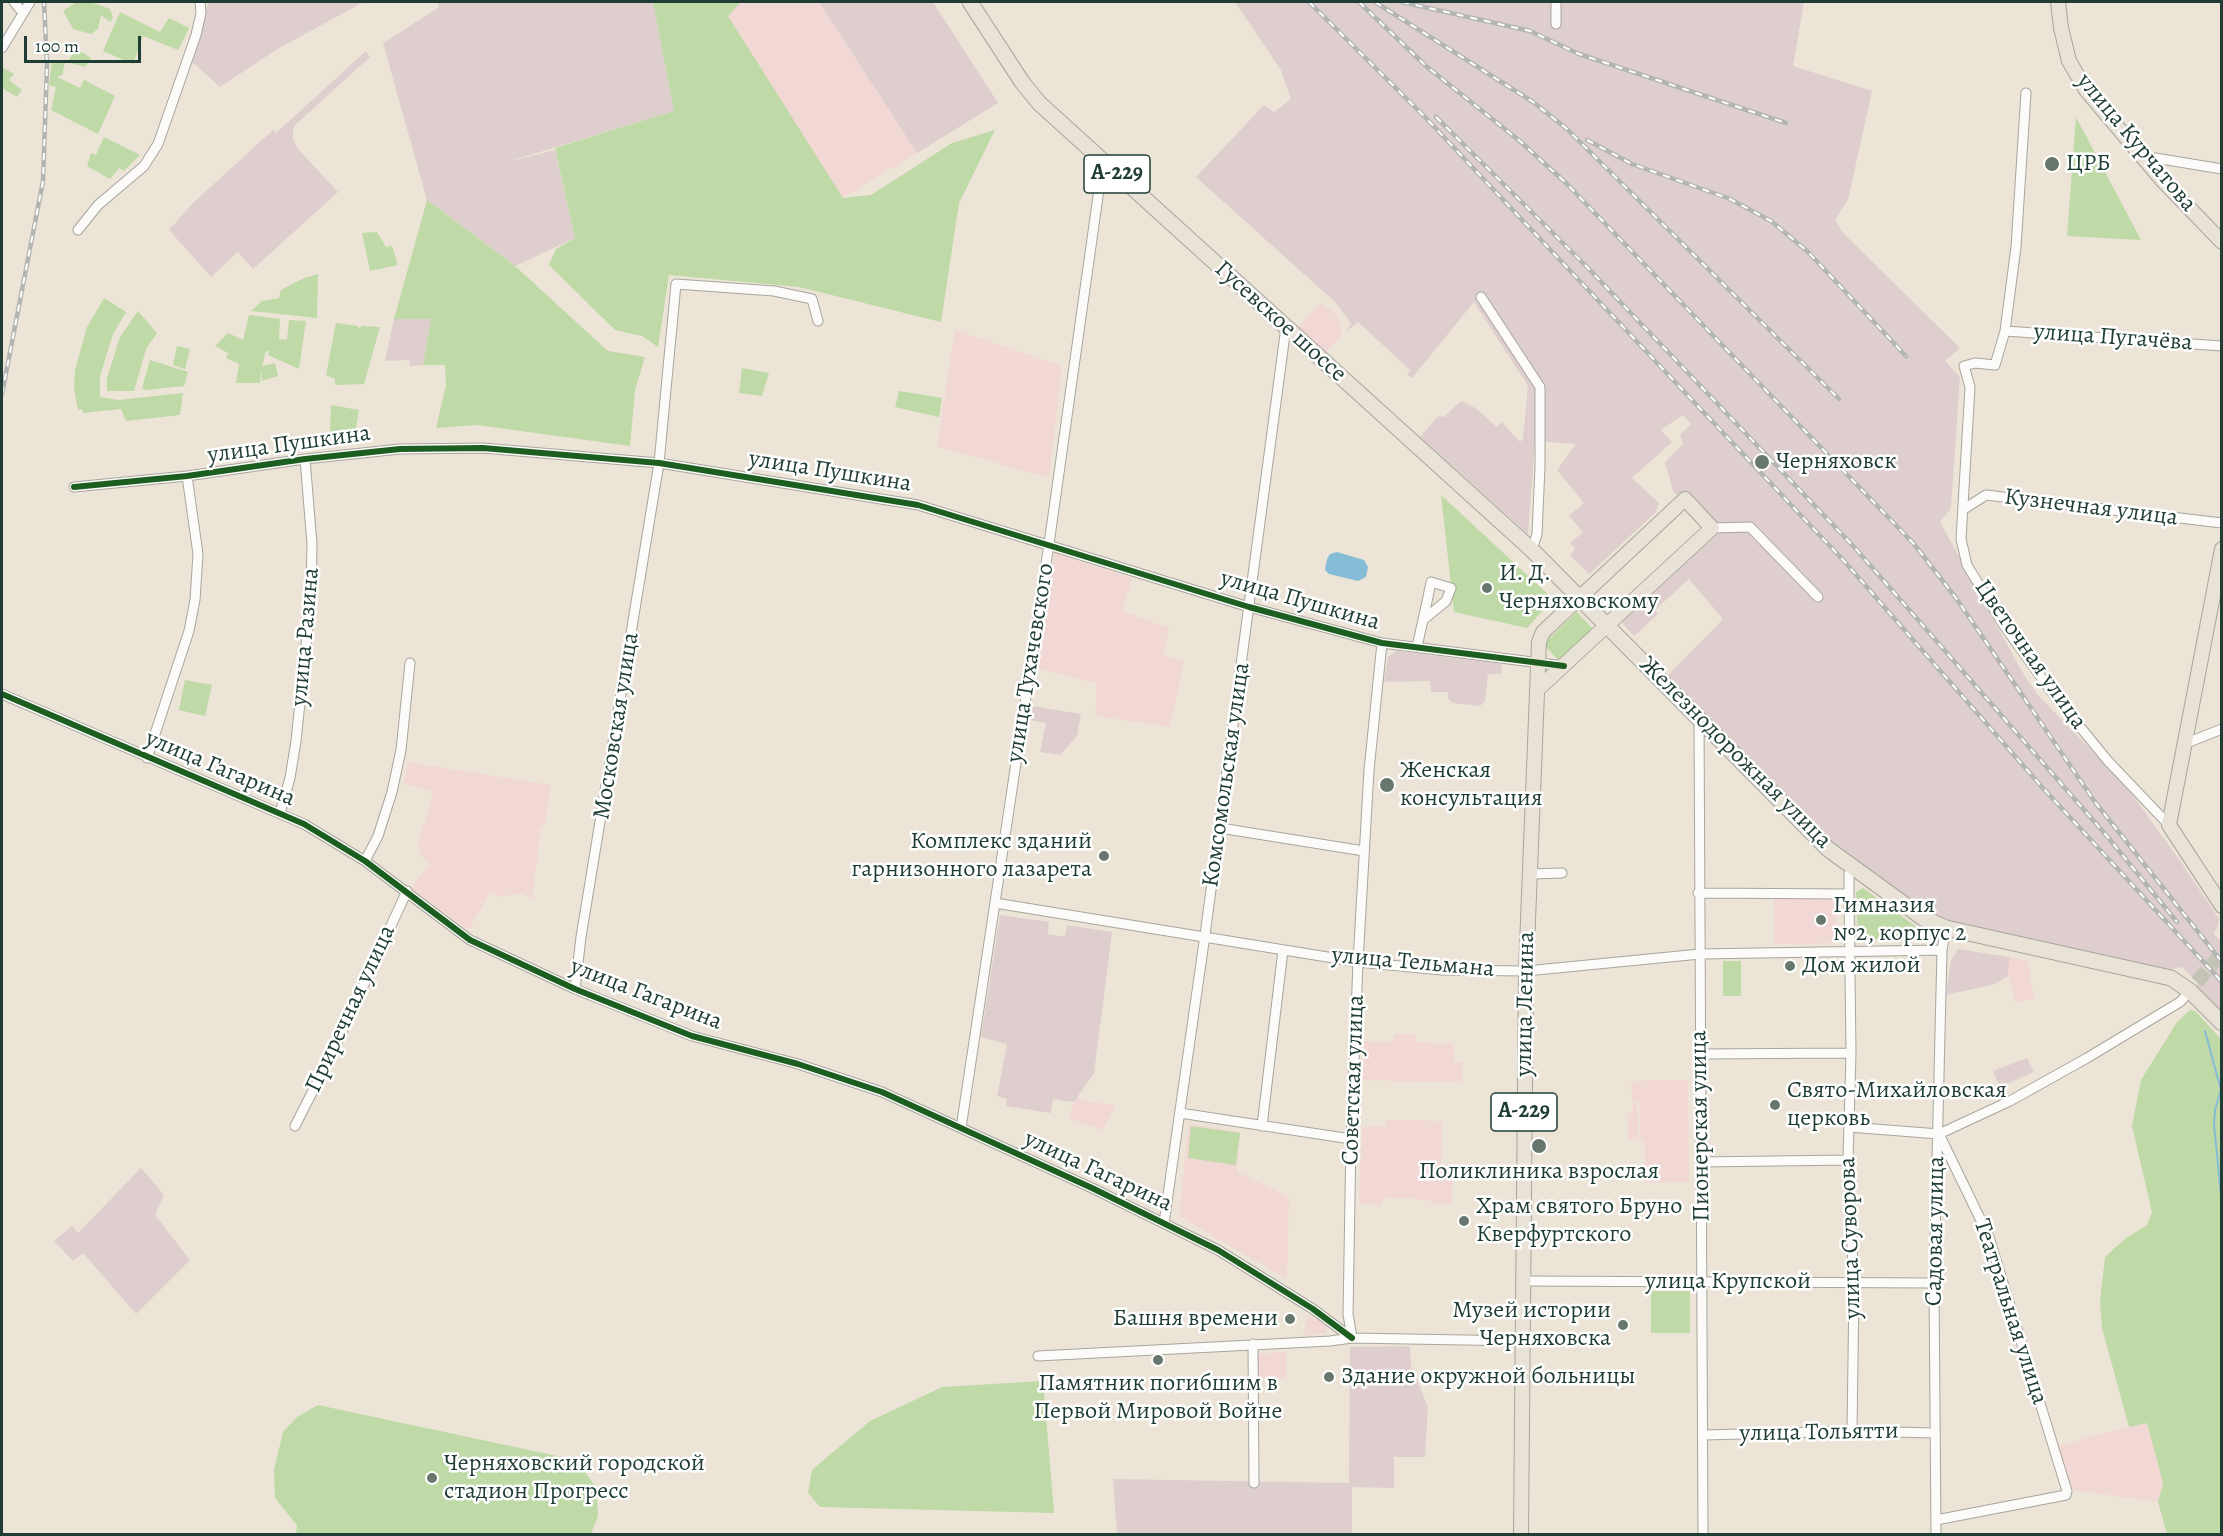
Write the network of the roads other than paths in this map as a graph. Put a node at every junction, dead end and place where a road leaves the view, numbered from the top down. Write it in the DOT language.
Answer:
graph roads {
  1 [pos="14,2"];
  2 [pos="30,2"];
  3 [pos="200,2"];
  4 [pos="970,2"];
  5 [pos="1556,2"];
  6 [pos="2058,2"];
  7 [pos="23,13"];
  8 [pos="1556,24"];
  9 [pos="2,48"];
  10 [pos="2026,93"];
  11 [pos="2143,156"];
  12 [pos="1102,161"];
  13 [pos="2222,169"];
  14 [pos="78,230"];
  15 [pos="2222,242"];
  16 [pos="1481,297"];
  17 [pos="818,321"];
  18 [pos="1286,327"];
  19 [pos="2005,331"];
  20 [pos="2222,346"];
  21 [pos="305,459"];
  22 [pos="659,463"];
  23 [pos="187,476"];
  24 [pos="74,487"];
  25 [pos="1964,509"];
  26 [pos="2222,523"];
  27 [pos="1712,528"];
  28 [pos="1049,544"];
  29 [pos="2222,549"];
  30 [pos="1532,550"];
  31 [pos="1581,597"];
  32 [pos="1818,597"];
  33 [pos="1249,607"];
  34 [pos="1423,620"];
  35 [pos="1609,625"];
  36 [pos="1382,643"];
  37 [pos="1417,647"];
  38 [pos="1538,662"];
  39 [pos="410,663"];
  40 [pos="1564,666"];
  41 [pos="1538,689"];
  42 [pos="2,694"];
  43 [pos="1699,717"];
  44 [pos="2222,729"];
  45 [pos="2184,744"];
  46 [pos="147,758"];
  47 [pos="280,813"];
  48 [pos="2169,825"];
  49 [pos="1220,828"];
  50 [pos="1364,851"];
  51 [pos="364,861"];
  52 [pos="1853,867"];
  53 [pos="1562,873"];
  54 [pos="1530,874"];
  55 [pos="407,891"];
  56 [pos="1698,893"];
  57 [pos="1849,894"];
  58 [pos="995,903"];
  59 [pos="2222,906"];
  60 [pos="1946,928"];
  61 [pos="1205,935"];
  62 [pos="1283,950"];
  63 [pos="1942,950"];
  64 [pos="1850,952"];
  65 [pos="1703,953"];
  66 [pos="1358,962"];
  67 [pos="1526,971"];
  68 [pos="2194,986"];
  69 [pos="575,989"];
  70 [pos="2222,1023"];
  71 [pos="1851,1053"];
  72 [pos="1701,1054"];
  73 [pos="1180,1113"];
  74 [pos="295,1126"];
  75 [pos="1262,1126"];
  76 [pos="1848,1127"];
  77 [pos="961,1128"];
  78 [pos="1939,1134"];
  79 [pos="1351,1139"];
  80 [pos="1848,1160"];
  81 [pos="1701,1162"];
  82 [pos="1164,1223"];
  83 [pos="1522,1281"];
  84 [pos="1703,1282"];
  85 [pos="1854,1283"];
  86 [pos="1934,1283"];
  87 [pos="1352,1338"];
  88 [pos="1521,1341"];
  89 [pos="1253,1344"];
  90 [pos="1038,1356"];
  91 [pos="1852,1431"];
  92 [pos="1935,1433"];
  93 [pos="1704,1435"];
  94 [pos="1254,1483"];
  95 [pos="1936,1520"];
  96 [pos="1521,1534"];
  97 [pos="1703,1534"];
  98 [pos="1936,1534"];
  1 -- 7 [label="street"];
  2 -- 7 [label="street"];
  3 -- 14 [label="street"];
  4 -- 12 [label="highway, Гусевское шоссе / А-229"];
  5 -- 8 [label="street"];
  6 -- 11 [label="main road, улица Курчатова"];
  7 -- 9 [label="street"];
  10 -- 19 [label="street, Цветочная улица"];
  11 -- 13 [label="street"];
  11 -- 15 [label="main road, улица Курчатова"];
  12 -- 18 [label="highway, Гусевское шоссе / А-229"];
  12 -- 28 [label="street, улица Тухачевского"];
  16 -- 30 [label="street"];
  17 -- 22 [label="street, Московская улица"];
  18 -- 30 [label="highway, Гусевское шоссе / А-229"];
  18 -- 33 [label="street, Комсомольская улица"];
  19 -- 20 [label="street, улица Пугачёва"];
  19 -- 25 [label="street, Цветочная улица"];
  21 -- 22 [label="street, улица Пушкина"];
  21 -- 23 [label="street, улица Пушкина"];
  21 -- 47 [label="street, улица Разина"];
  22 -- 28 [label="street, улица Пушкина"];
  22 -- 69 [label="street, Московская улица"];
  23 -- 24 [label="street, улица Пушкина"];
  23 -- 46 [label="street"];
  25 -- 26 [label="street, Кузнечная улица"];
  25 -- 48 [label="street, Цветочная улица"];
  27 -- 31 [label="main road, улица Ленина"];
  27 -- 32 [label="street"];
  27 -- 35 [label="main road"];
  28 -- 33 [label="street, улица Пушкина"];
  28 -- 58 [label="street, улица Тухачевского"];
  29 -- 45 [label="main road"];
  30 -- 31 [label="highway, Гусевское шоссе / А-229"];
  31 -- 35 [label="highway, Гусевское шоссе / А-229"];
  31 -- 38 [label="main road, улица Ленина"];
  33 -- 36 [label="street, улица Пушкина"];
  33 -- 49 [label="street, Комсомольская улица"];
  34 -- 37 [label="street"];
  35 -- 40 [label="main road"];
  35 -- 43 [label="highway, Железнодорожная улица"];
  36 -- 37 [label="street, улица Пушкина"];
  36 -- 50 [label="street, Советская улица"];
  37 -- 38 [label="street, улица Пушкина"];
  38 -- 40 [label="street, улица Пушкина"];
  38 -- 41 [label="main road, улица Ленина"];
  39 -- 51 [label="street"];
  40 -- 41 [label="main road"];
  41 -- 54 [label="main road, улица Ленина / А-229"];
  42 -- 46 [label="street, улица Гагарина"];
  43 -- 52 [label="highway, Железнодорожная улица"];
  43 -- 56 [label="street, Пионерская улица"];
  44 -- 45 [label="street"];
  45 -- 48 [label="main road"];
  46 -- 47 [label="street, улица Гагарина"];
  47 -- 51 [label="street, улица Гагарина"];
  48 -- 59 [label="main road"];
  49 -- 50 [label="street"];
  49 -- 61 [label="street, Комсомольская улица"];
  50 -- 66 [label="street, Советская улица"];
  51 -- 55 [label="street, улица Гагарина"];
  52 -- 57 [label="street, улица Суворова"];
  52 -- 60 [label="highway, Железнодорожная улица"];
  53 -- 54 [label="street"];
  54 -- 67 [label="main road, улица Ленина / А-229"];
  55 -- 69 [label="street, улица Гагарина"];
  55 -- 74 [label="street, Приречная улица"];
  56 -- 57 [label="street"];
  56 -- 65 [label="street, Пионерская улица"];
  57 -- 64 [label="street, улица Суворова"];
  58 -- 61 [label="street, улица Тельмана"];
  58 -- 77 [label="street, улица Тухачевского"];
  60 -- 63 [label="street, Садовая улица"];
  60 -- 68 [label="highway, Железнодорожная улица"];
  61 -- 62 [label="street, улица Тельмана"];
  61 -- 73 [label="street, Комсомольская улица"];
  62 -- 66 [label="street, улица Тельмана"];
  62 -- 75 [label="street"];
  63 -- 64 [label="street, улица Тельмана"];
  63 -- 78 [label="street, Садовая улица"];
  64 -- 65 [label="street, улица Тельмана"];
  64 -- 71 [label="street, улица Суворова"];
  65 -- 67 [label="street, улица Тельмана"];
  65 -- 72 [label="street, Пионерская улица"];
  66 -- 67 [label="street, улица Тельмана"];
  66 -- 79 [label="street, Советская улица"];
  67 -- 83 [label="main road, улица Ленина / А-229"];
  68 -- 70 [label="highway, Железнодорожная улица"];
  68 -- 78 [label="street"];
  69 -- 77 [label="street, улица Гагарина"];
  71 -- 72 [label="street"];
  71 -- 76 [label="street, улица Суворова"];
  72 -- 81 [label="street, Пионерская улица"];
  73 -- 75 [label="street"];
  73 -- 82 [label="street, Комсомольская улица"];
  75 -- 79 [label="street"];
  76 -- 78 [label="street"];
  76 -- 80 [label="street, улица Суворова"];
  77 -- 82 [label="street, улица Гагарина"];
  78 -- 86 [label="street, Садовая улица"];
  78 -- 95 [label="street, Театральная улица"];
  79 -- 87 [label="street, Советская улица"];
  80 -- 81 [label="street"];
  80 -- 85 [label="street, улица Суворова"];
  81 -- 84 [label="street, Пионерская улица"];
  82 -- 87 [label="street, улица Гагарина"];
  83 -- 84 [label="street, улица Крупской"];
  83 -- 88 [label="main road, улица Ленина / А-229"];
  84 -- 85 [label="street, улица Крупской"];
  84 -- 93 [label="street, Пионерская улица"];
  85 -- 86 [label="street, улица Крупской"];
  85 -- 91 [label="street, улица Суворова"];
  86 -- 92 [label="street, Садовая улица"];
  87 -- 88 [label="street"];
  87 -- 89 [label="street"];
  88 -- 96 [label="main road, улица Ленина / А-229"];
  89 -- 90 [label="street"];
  89 -- 94 [label="street"];
  91 -- 92 [label="street, улица Тольятти"];
  91 -- 93 [label="street, улица Тольятти"];
  92 -- 95 [label="street, Садовая улица"];
  93 -- 97 [label="street, Пионерская улица"];
  95 -- 98 [label="street, Садовая улица"];
}
